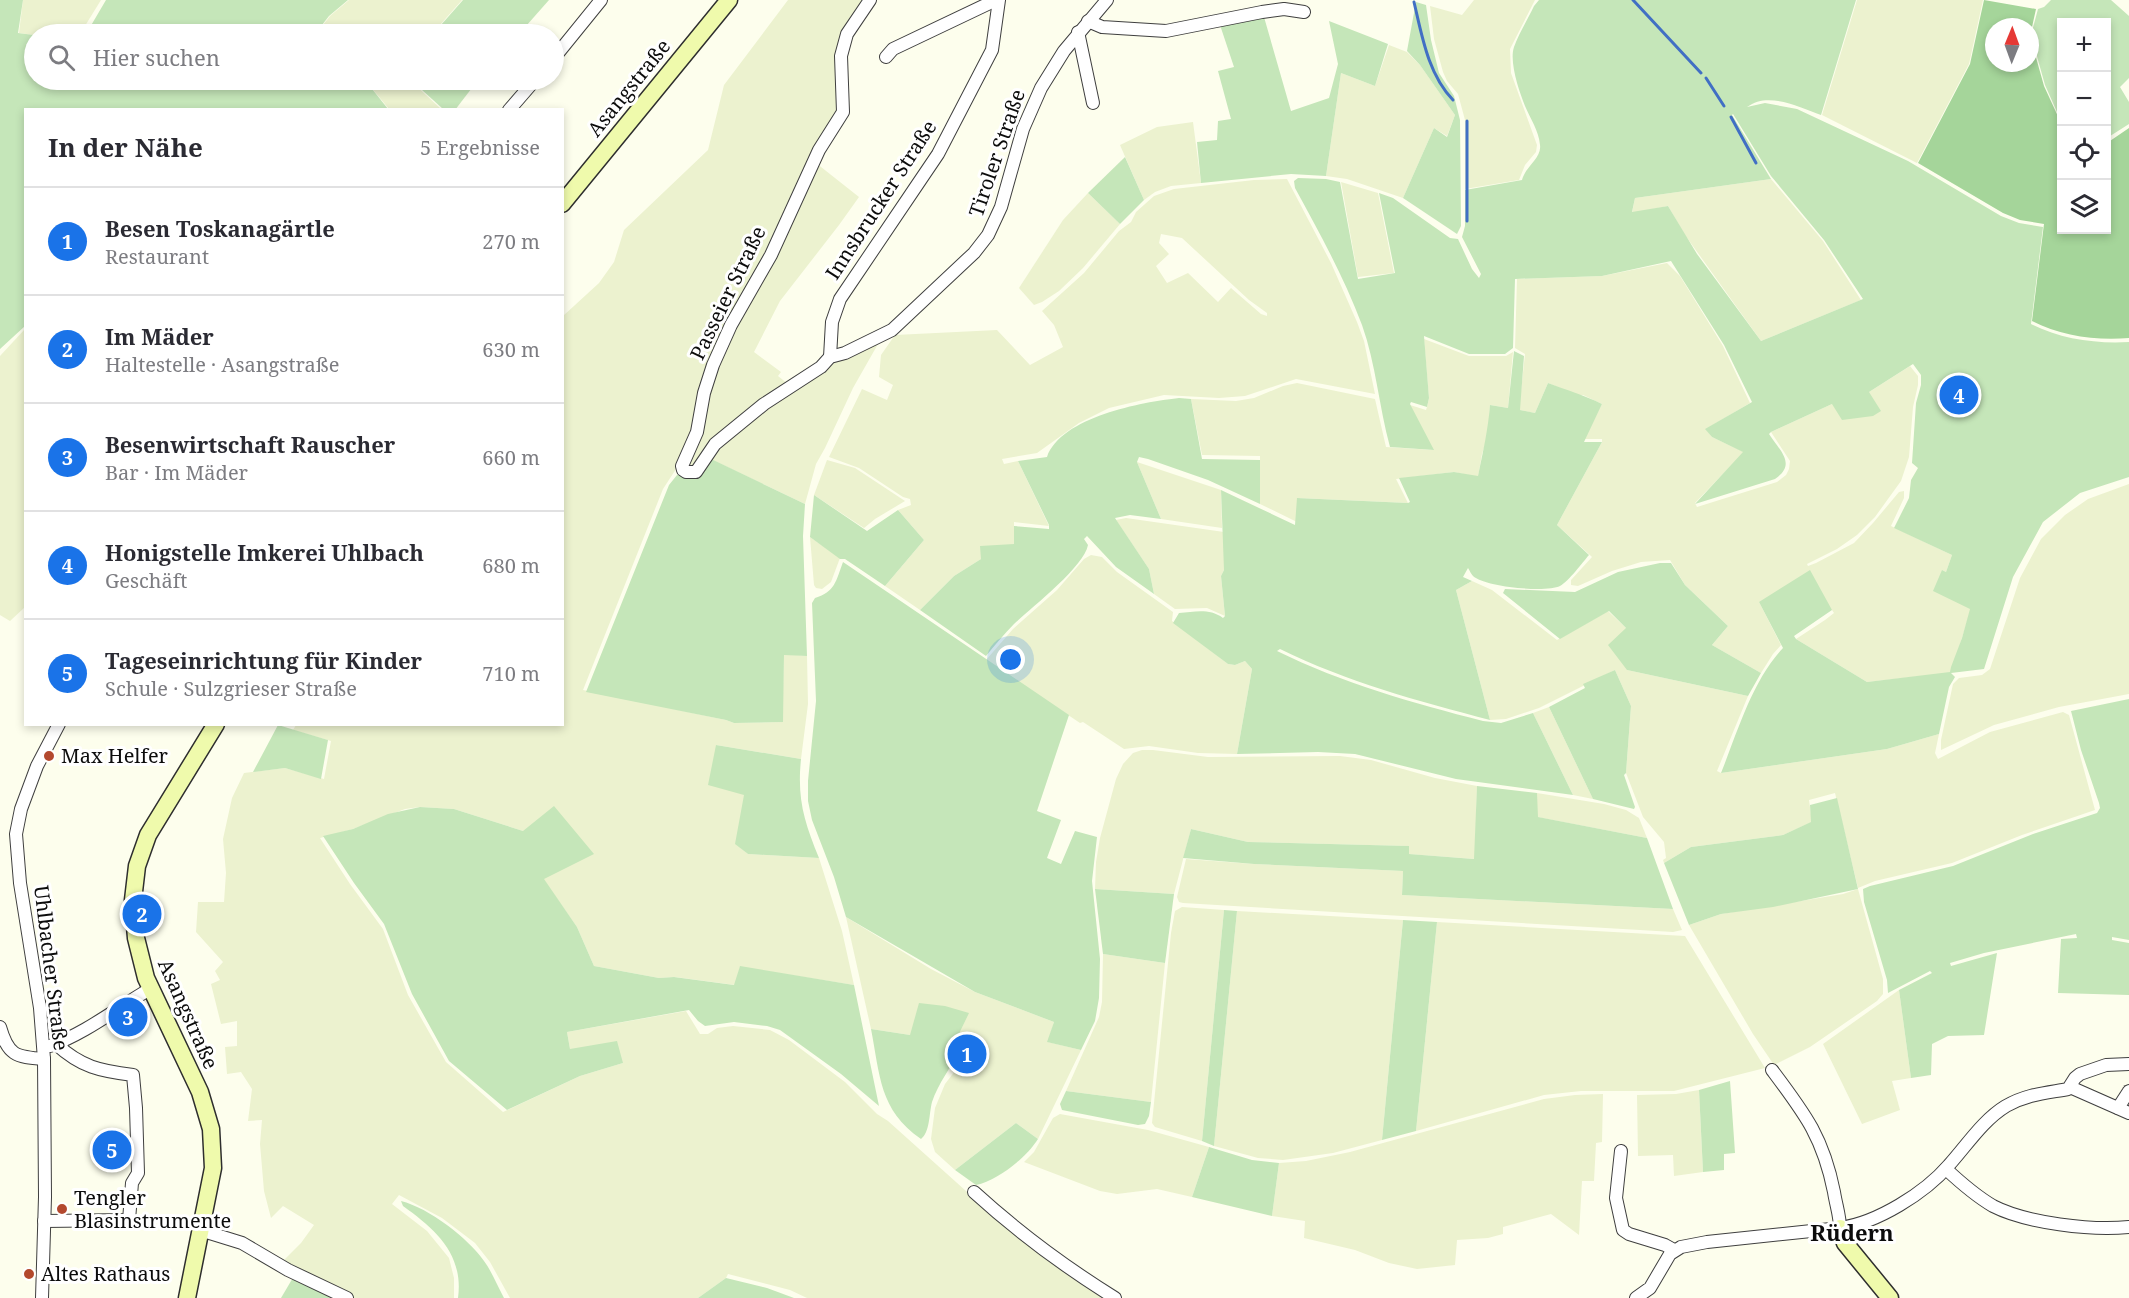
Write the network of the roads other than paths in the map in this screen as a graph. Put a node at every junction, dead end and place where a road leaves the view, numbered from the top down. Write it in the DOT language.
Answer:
graph roads {
  1 [pos="601,0"];
  2 [pos="870,0"];
  3 [pos="998,0"];
  4 [pos="1107,0"];
  5 [pos="727,1"];
  6 [pos="1304,12"];
  7 [pos="1088,21"];
  8 [pos="1078,32"];
  9 [pos="564,46"];
  10 [pos="886,57"];
  11 [pos="526,90"];
  12 [pos="1093,103"];
  13 [pos="511,108"];
  14 [pos="564,202"];
  15 [pos="892,330"];
  16 [pos="830,357"];
  17 [pos="58,726"];
  18 [pos="215,726"];
  19 [pos="150,989"];
  20 [pos="0,1027"];
  21 [pos="56,1044"];
  22 [pos="43,1054"];
  23 [pos="2129,1064"];
  24 [pos="1772,1070"];
  25 [pos="2070,1087"];
  26 [pos="2129,1091"];
  27 [pos="2124,1111"];
  28 [pos="1621,1152"];
  29 [pos="1946,1169"];
  30 [pos="974,1192"];
  31 [pos="44,1221"];
  32 [pos="2129,1227"];
  33 [pos="1840,1228"];
  34 [pos="200,1230"];
  35 [pos="1674,1250"];
  36 [pos="1653,1285"];
  37 [pos="42,1298"];
  38 [pos="188,1298"];
  39 [pos="347,1298"];
  40 [pos="1115,1298"];
  41 [pos="1636,1298"];
  42 [pos="1659,1298"];
  43 [pos="1890,1298"];
  1 -- 9 [label="street"];
  2 -- 16 [label="street, Passeier Straße"];
  3 -- 10 [label="street, Innsbrucker Straße"];
  3 -- 16 [label="street, Innsbrucker Straße"];
  4 -- 7 [label="street, Tiroler Straße"];
  5 -- 14 [label="street, Asangstraße"];
  6 -- 7 [label="street"];
  7 -- 8 [label="street, Tiroler Straße"];
  8 -- 12 [label="street"];
  8 -- 15 [label="street, Tiroler Straße"];
  11 -- 13 [label="street"];
  15 -- 16 [label="street, Passeier Straße"];
  17 -- 22 [label="street, Uhlbacher Straße"];
  18 -- 19 [label="street, Asangstraße"];
  19 -- 21 [label="street"];
  19 -- 34 [label="street, Asangstraße"];
  20 -- 22 [label="street"];
  21 -- 22 [label="street"];
  21 -- 31 [label="street"];
  22 -- 31 [label="street, Uhlbacher Straße"];
  23 -- 25 [label="street"];
  24 -- 33 [label="street"];
  25 -- 27 [label="street"];
  25 -- 29 [label="street"];
  26 -- 27 [label="street"];
  28 -- 35 [label="street"];
  29 -- 32 [label="street"];
  29 -- 33 [label="street"];
  30 -- 40 [label="street"];
  31 -- 37 [label="street, Uhlbacher Straße"];
  33 -- 35 [label="street"];
  33 -- 43 [label="street"];
  34 -- 38 [label="street, Asangstraße"];
  34 -- 39 [label="street"];
  35 -- 36 [label="street"];
  36 -- 41 [label="street"];
  36 -- 42 [label="street"];
}
